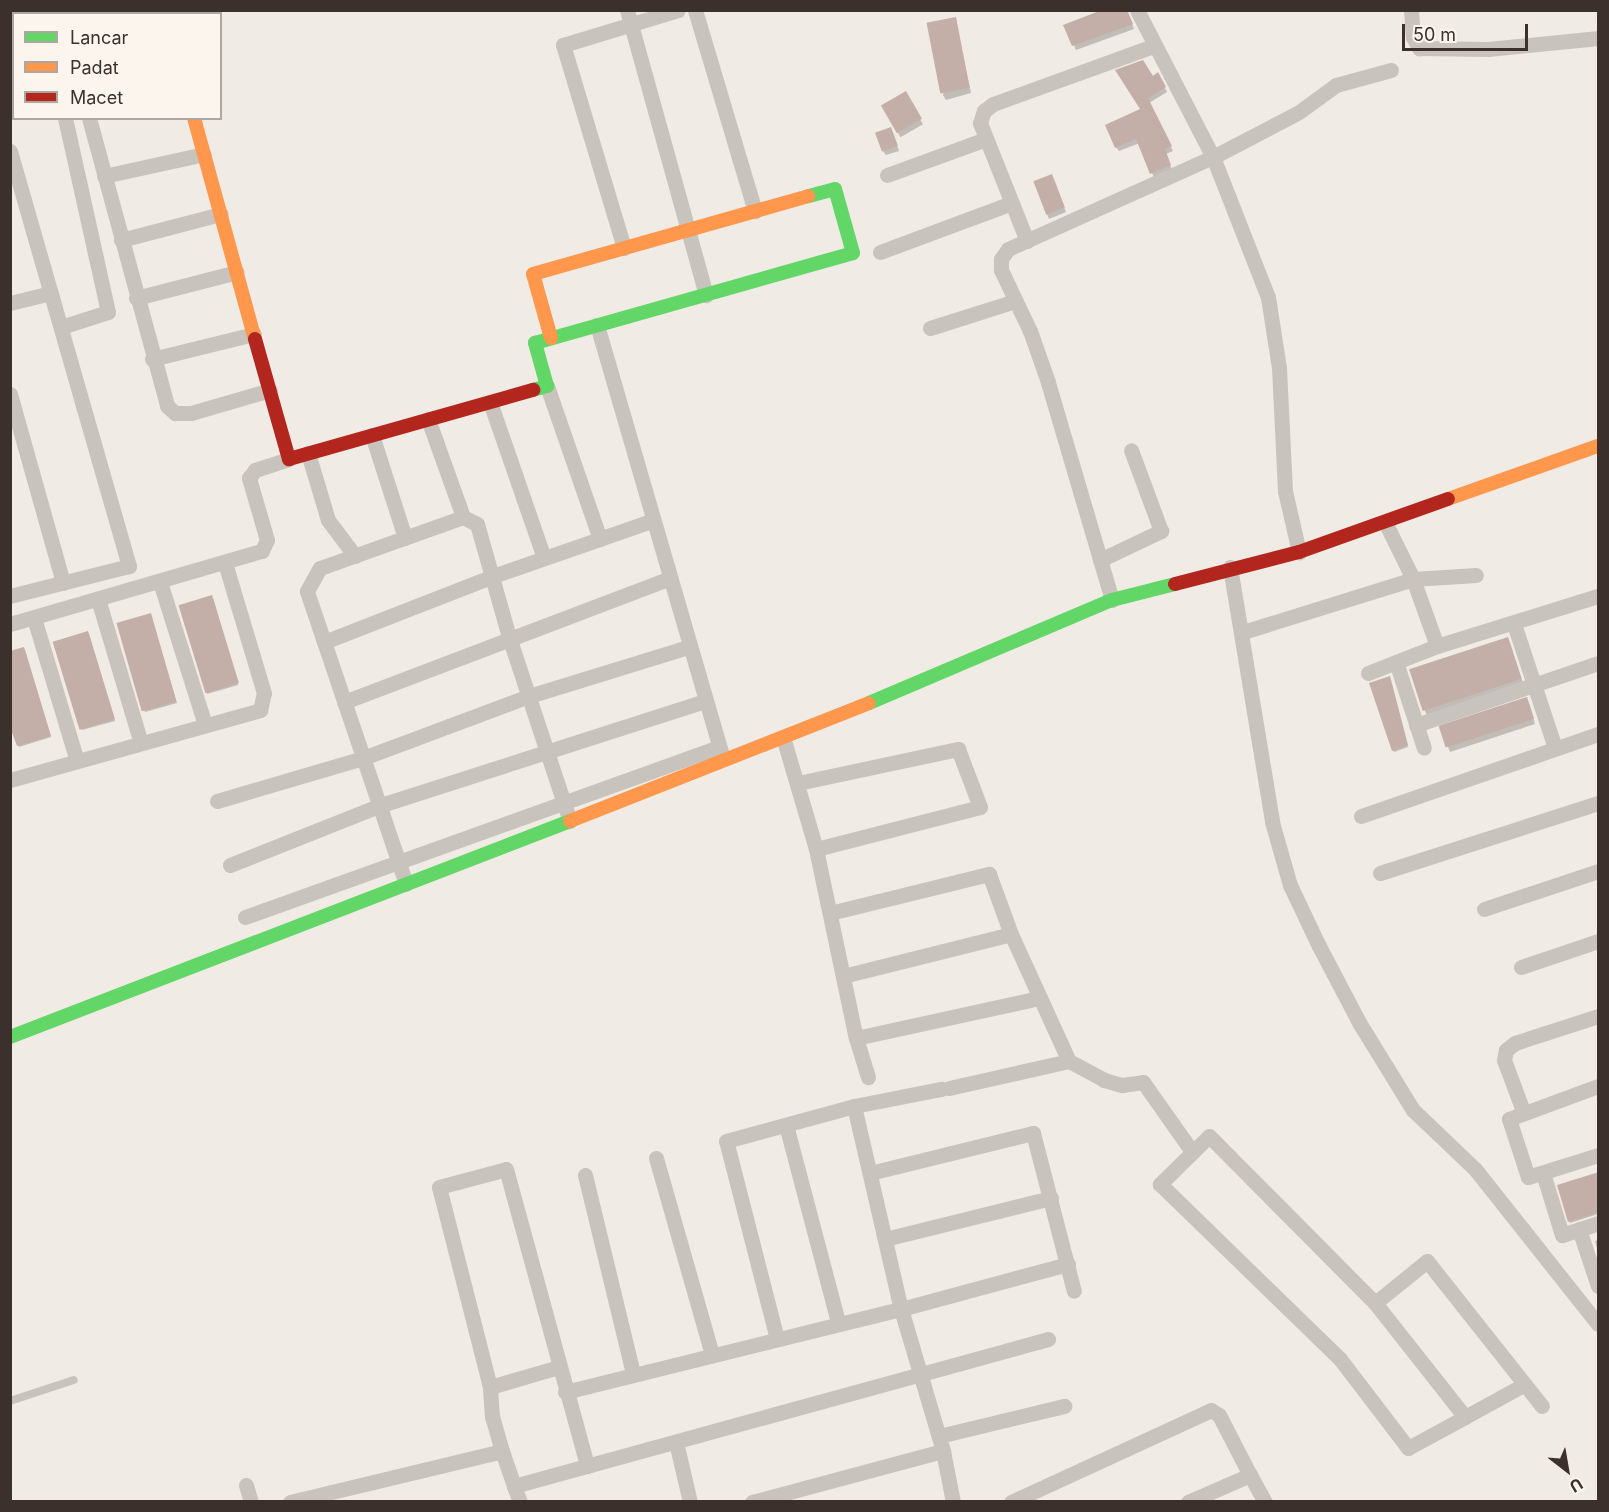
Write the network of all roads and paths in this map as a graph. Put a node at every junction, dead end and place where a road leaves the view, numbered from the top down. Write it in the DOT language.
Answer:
graph roads {
  1 [pos="678,10"];
  2 [pos="695,10"];
  3 [pos="1137,10"];
  4 [pos="1411,10"];
  5 [pos="629,18"];
  6 [pos="1599,38"];
  7 [pos="1154,46"];
  8 [pos="1391,70"];
  9 [pos="65,120"];
  10 [pos="90,120"];
  11 [pos="195,120"];
  12 [pos="986,139"];
  13 [pos="10,151"];
  14 [pos="204,153"];
  15 [pos="1214,157"];
  16 [pos="104,176"];
  17 [pos="887,176"];
  18 [pos="1010,204"];
  19 [pos="755,211"];
  20 [pos="221,214"];
  21 [pos="688,230"];
  22 [pos="121,240"];
  23 [pos="1027,241"];
  24 [pos="624,248"];
  25 [pos="880,252"];
  26 [pos="237,272"];
  27 [pos="51,293"];
  28 [pos="706,294"];
  29 [pos="136,298"];
  30 [pos="1015,301"];
  31 [pos="10,303"];
  32 [pos="597,325"];
  33 [pos="61,327"];
  34 [pos="930,328"];
  35 [pos="254,334"];
  36 [pos="551,338"];
  37 [pos="152,359"];
  38 [pos="547,386"];
  39 [pos="270,390"];
  40 [pos="10,394"];
  41 [pos="490,402"];
  42 [pos="428,419"];
  43 [pos="372,435"];
  44 [pos="1599,446"];
  45 [pos="1131,450"];
  46 [pos="308,453"];
  47 [pos="289,459"];
  48 [pos="463,517"];
  49 [pos="651,521"];
  50 [pos="1385,522"];
  51 [pos="405,537"];
  52 [pos="600,538"];
  53 [pos="1299,552"];
  54 [pos="355,556"];
  55 [pos="544,558"];
  56 [pos="1100,560"];
  57 [pos="225,563"];
  58 [pos="1230,567"];
  59 [pos="1476,575"];
  60 [pos="493,576"];
  61 [pos="668,579"];
  62 [pos="1413,579"];
  63 [pos="63,582"];
  64 [pos="160,582"];
  65 [pos="10,596"];
  66 [pos="1599,596"];
  67 [pos="99,599"];
  68 [pos="1112,600"];
  69 [pos="34,618"];
  70 [pos="10,624"];
  71 [pos="1514,624"];
  72 [pos="1243,632"];
  73 [pos="509,638"];
  74 [pos="324,642"];
  75 [pos="1437,646"];
  76 [pos="688,647"];
  77 [pos="1396,662"];
  78 [pos="1599,663"];
  79 [pos="1368,674"];
  80 [pos="1533,684"];
  81 [pos="529,696"];
  82 [pos="705,701"];
  83 [pos="344,702"];
  84 [pos="205,725"];
  85 [pos="1416,725"];
  86 [pos="1599,734"];
  87 [pos="783,737"];
  88 [pos="141,743"];
  89 [pos="1424,748"];
  90 [pos="1555,748"];
  91 [pos="549,754"];
  92 [pos="722,754"];
  93 [pos="363,758"];
  94 [pos="77,761"];
  95 [pos="12,775"];
  96 [pos="798,783"];
  97 [pos="217,801"];
  98 [pos="564,801"];
  99 [pos="1599,803"];
  100 [pos="378,806"];
  101 [pos="1361,816"];
  102 [pos="570,821"];
  103 [pos="816,849"];
  104 [pos="398,861"];
  105 [pos="230,865"];
  106 [pos="1599,871"];
  107 [pos="1380,873"];
  108 [pos="406,884"];
  109 [pos="1484,909"];
  110 [pos="830,914"];
  111 [pos="245,917"];
  112 [pos="1011,934"];
  113 [pos="1599,941"];
  114 [pos="1521,967"];
  115 [pos="843,976"];
  116 [pos="1040,998"];
  117 [pos="1599,1016"];
  118 [pos="10,1037"];
  119 [pos="856,1038"];
  120 [pos="1069,1061"];
  121 [pos="868,1077"];
  122 [pos="1599,1086"];
  123 [pos="854,1106"];
  124 [pos="1522,1111"];
  125 [pos="786,1125"];
  126 [pos="1191,1150"];
  127 [pos="1599,1155"];
  128 [pos="656,1158"];
  129 [pos="870,1173"];
  130 [pos="1543,1173"];
  131 [pos="585,1175"];
  132 [pos="1051,1198"];
  133 [pos="1599,1222"];
  134 [pos="1579,1229"];
  135 [pos="885,1239"];
  136 [pos="1068,1264"];
  137 [pos="1599,1286"];
  138 [pos="1074,1292"];
  139 [pos="1375,1303"];
  140 [pos="901,1309"];
  141 [pos="838,1322"];
  142 [pos="1599,1324"];
  143 [pos="777,1339"];
  144 [pos="1048,1339"];
  145 [pos="712,1355"];
  146 [pos="559,1367"];
  147 [pos="633,1373"];
  148 [pos="921,1373"];
  149 [pos="74,1380"];
  150 [pos="1525,1384"];
  151 [pos="490,1387"];
  152 [pos="565,1392"];
  153 [pos="10,1401"];
  154 [pos="1064,1406"];
  155 [pos="1542,1406"];
  156 [pos="1465,1417"];
  157 [pos="675,1442"];
  158 [pos="941,1444"];
  159 [pos="502,1451"];
  160 [pos="586,1466"];
  161 [pos="1250,1475"];
  162 [pos="246,1485"];
  163 [pos="514,1486"];
  164 [pos="251,1502"];
  165 [pos="290,1502"];
  166 [pos="520,1502"];
  167 [pos="690,1502"];
  168 [pos="752,1502"];
  169 [pos="954,1502"];
  170 [pos="1011,1502"];
  171 [pos="1188,1502"];
  172 [pos="1265,1502"];
  1 -- 5 [label="street"];
  2 -- 19 [label="street"];
  3 -- 7 [label="street"];
  4 -- 6 [label="street"];
  5 -- 21 [label="street"];
  5 -- 24 [label="street"];
  7 -- 12 [label="street"];
  7 -- 15 [label="street"];
  8 -- 15 [label="street"];
  9 -- 33 [label="street"];
  10 -- 16 [label="street"];
  11 -- 14 [label="street"];
  12 -- 17 [label="street"];
  12 -- 18 [label="street"];
  13 -- 27 [label="street"];
  14 -- 16 [label="street"];
  14 -- 20 [label="street"];
  15 -- 23 [label="street"];
  15 -- 53 [label="street"];
  16 -- 22 [label="street"];
  18 -- 23 [label="street"];
  18 -- 25 [label="street"];
  19 -- 21 [label="street"];
  19 -- 28 [label="street"];
  20 -- 22 [label="street"];
  20 -- 26 [label="street"];
  21 -- 24 [label="street"];
  21 -- 28 [label="street"];
  22 -- 29 [label="street"];
  23 -- 30 [label="street"];
  24 -- 36 [label="street"];
  26 -- 29 [label="street"];
  26 -- 35 [label="street"];
  27 -- 31 [label="street"];
  27 -- 33 [label="street"];
  28 -- 32 [label="street"];
  29 -- 37 [label="street"];
  30 -- 34 [label="street"];
  30 -- 56 [label="street"];
  32 -- 36 [label="street"];
  32 -- 49 [label="street"];
  33 -- 63 [label="street"];
  35 -- 37 [label="street"];
  35 -- 39 [label="street"];
  36 -- 38 [label="street"];
  37 -- 39 [label="street"];
  38 -- 41 [label="street"];
  38 -- 52 [label="street"];
  39 -- 47 [label="street"];
  40 -- 63 [label="street"];
  41 -- 42 [label="street"];
  41 -- 55 [label="street"];
  42 -- 43 [label="street"];
  42 -- 48 [label="street"];
  43 -- 46 [label="street"];
  43 -- 51 [label="street"];
  44 -- 50 [label="street"];
  45 -- 56 [label="street"];
  46 -- 47 [label="street"];
  46 -- 54 [label="street"];
  47 -- 57 [label="street"];
  48 -- 51 [label="street"];
  48 -- 60 [label="street"];
  49 -- 52 [label="street"];
  49 -- 61 [label="street"];
  50 -- 53 [label="street"];
  50 -- 62 [label="street"];
  51 -- 54 [label="street"];
  52 -- 55 [label="street"];
  53 -- 58 [label="street"];
  54 -- 74 [label="street"];
  55 -- 60 [label="street"];
  56 -- 68 [label="street"];
  57 -- 64 [label="street"];
  57 -- 84 [label="street"];
  58 -- 68 [label="street"];
  58 -- 72 [label="street"];
  59 -- 62 [label="street"];
  60 -- 73 [label="street"];
  60 -- 74 [label="street"];
  61 -- 73 [label="street"];
  61 -- 76 [label="street"];
  62 -- 72 [label="street"];
  62 -- 75 [label="street"];
  63 -- 65 [label="street"];
  64 -- 67 [label="street"];
  64 -- 84 [label="street"];
  66 -- 71 [label="street"];
  67 -- 69 [label="street"];
  67 -- 88 [label="street"];
  68 -- 87 [label="street"];
  69 -- 70 [label="street"];
  69 -- 94 [label="street"];
  71 -- 75 [label="street"];
  71 -- 80 [label="street"];
  72 -- 142 [label="street"];
  73 -- 81 [label="street"];
  73 -- 83 [label="street"];
  74 -- 83 [label="street"];
  75 -- 77 [label="street"];
  76 -- 81 [label="street"];
  76 -- 82 [label="street"];
  77 -- 79 [label="street"];
  77 -- 85 [label="street"];
  78 -- 80 [label="street"];
  80 -- 85 [label="street"];
  80 -- 90 [label="street"];
  81 -- 91 [label="street"];
  81 -- 93 [label="street"];
  82 -- 91 [label="street"];
  82 -- 92 [label="street"];
  83 -- 93 [label="street"];
  84 -- 88 [label="street"];
  85 -- 89 [label="street"];
  86 -- 90 [label="street"];
  87 -- 92 [label="street"];
  87 -- 96 [label="street"];
  88 -- 94 [label="street"];
  90 -- 101 [label="street"];
  91 -- 98 [label="street"];
  91 -- 100 [label="street"];
  92 -- 98 [label="street"];
  92 -- 102 [label="street"];
  93 -- 97 [label="street"];
  93 -- 100 [label="street"];
  94 -- 95 [label="street"];
  96 -- 103 [label="street"];
  96 -- 103 [label="street"];
  98 -- 102 [label="street"];
  98 -- 104 [label="street"];
  99 -- 107 [label="street"];
  100 -- 104 [label="street"];
  100 -- 105 [label="street"];
  102 -- 108 [label="street"];
  103 -- 110 [label="street"];
  104 -- 108 [label="street"];
  104 -- 111 [label="street"];
  106 -- 109 [label="street"];
  108 -- 118 [label="street"];
  110 -- 112 [label="street"];
  110 -- 115 [label="street"];
  112 -- 115 [label="street"];
  112 -- 116 [label="street"];
  113 -- 114 [label="street"];
  115 -- 119 [label="street"];
  116 -- 119 [label="street"];
  116 -- 120 [label="street"];
  117 -- 124 [label="street"];
  119 -- 121 [label="street"];
  120 -- 123 [label="street"];
  120 -- 126 [label="street"];
  122 -- 124 [label="street"];
  123 -- 125 [label="street"];
  123 -- 129 [label="street"];
  124 -- 130 [label="street"];
  125 -- 141 [label="street"];
  125 -- 143 [label="street"];
  126 -- 139 [label="street"];
  126 -- 156 [label="street"];
  127 -- 130 [label="street"];
  128 -- 145 [label="street"];
  129 -- 132 [label="street"];
  129 -- 135 [label="street"];
  130 -- 134 [label="street"];
  131 -- 147 [label="street"];
  132 -- 135 [label="street"];
  132 -- 136 [label="street"];
  133 -- 134 [label="street"];
  134 -- 137 [label="street"];
  135 -- 140 [label="street"];
  136 -- 138 [label="street"];
  136 -- 140 [label="street"];
  139 -- 150 [label="street"];
  139 -- 156 [label="street"];
  140 -- 141 [label="street"];
  140 -- 148 [label="street"];
  141 -- 143 [label="street"];
  143 -- 145 [label="street"];
  144 -- 148 [label="street"];
  145 -- 147 [label="street"];
  146 -- 151 [label="street"];
  146 -- 151 [label="street"];
  146 -- 152 [label="street"];
  147 -- 152 [label="street"];
  148 -- 157 [label="street"];
  148 -- 158 [label="street"];
  149 -- 153 [label="lane"];
  150 -- 155 [label="street"];
  150 -- 156 [label="street"];
  151 -- 159 [label="street"];
  152 -- 160 [label="street"];
  154 -- 158 [label="street"];
  157 -- 160 [label="street"];
  157 -- 167 [label="street"];
  158 -- 168 [label="street"];
  158 -- 169 [label="street"];
  159 -- 163 [label="street"];
  159 -- 165 [label="street"];
  160 -- 163 [label="street"];
  161 -- 170 [label="street"];
  161 -- 171 [label="street"];
  161 -- 172 [label="street"];
  162 -- 164 [label="street"];
  163 -- 166 [label="street"];
}
